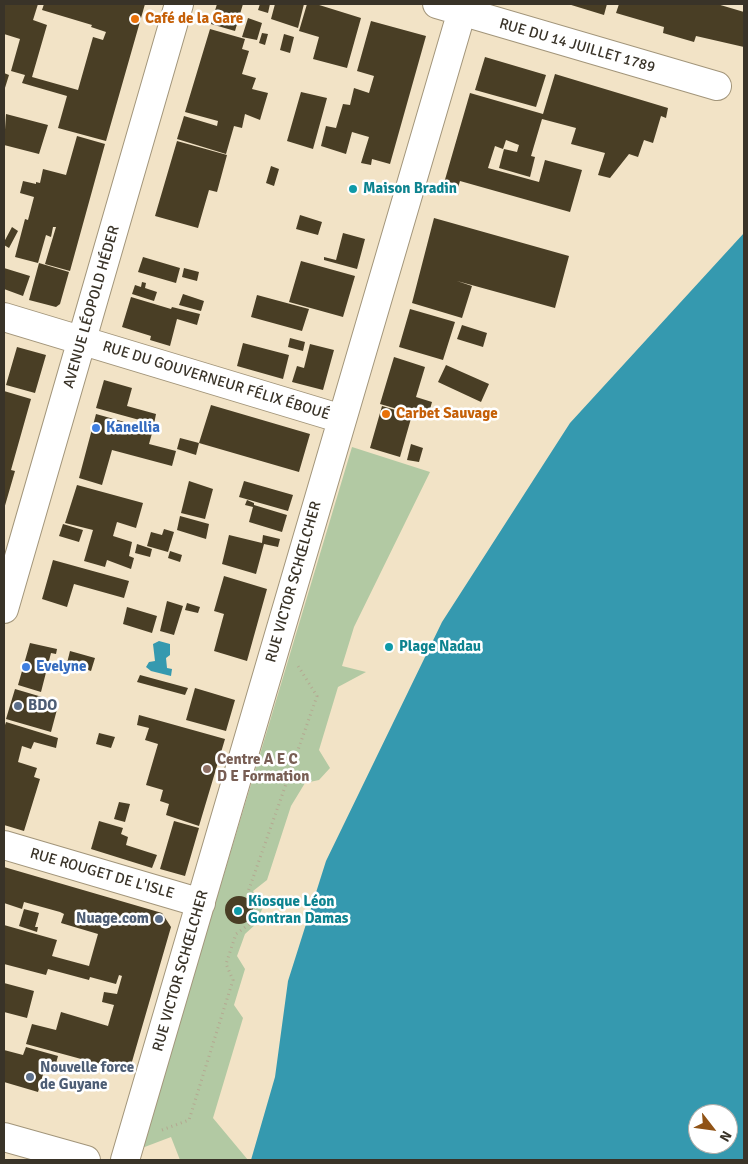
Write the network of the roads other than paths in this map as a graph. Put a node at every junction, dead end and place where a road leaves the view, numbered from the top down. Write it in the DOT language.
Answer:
graph roads {
  1 [pos="179,4"];
  2 [pos="454,6"];
  3 [pos="717,86"];
  4 [pos="4,317"];
  5 [pos="82,341"];
  6 [pos="342,419"];
  7 [pos="4,609"];
  8 [pos="4,845"];
  9 [pos="201,903"];
  10 [pos="4,1137"];
  11 [pos="127,1152"];
  12 [pos="86,1160"];
  1 -- 5 [label="street, AVENUE LÉOPOLD HÉDER"];
  2 -- 3 [label="street, RUE DU 14 JUILLET 1789"];
  2 -- 6 [label="street, RUE VICTOR SCHŒLCHER"];
  4 -- 5 [label="street, RUE DU GOUVERNEUR FÉLIX ÉBOUÉ"];
  5 -- 6 [label="street, RUE DU GOUVERNEUR FÉLIX ÉBOUÉ"];
  5 -- 7 [label="street, AVENUE LÉOPOLD HÉDER"];
  6 -- 9 [label="street, RUE VICTOR SCHŒLCHER"];
  8 -- 9 [label="street, RUE ROUGET DE L'ISLE"];
  9 -- 11 [label="street, RUE VICTOR SCHŒLCHER"];
  10 -- 12 [label="street"];
}
